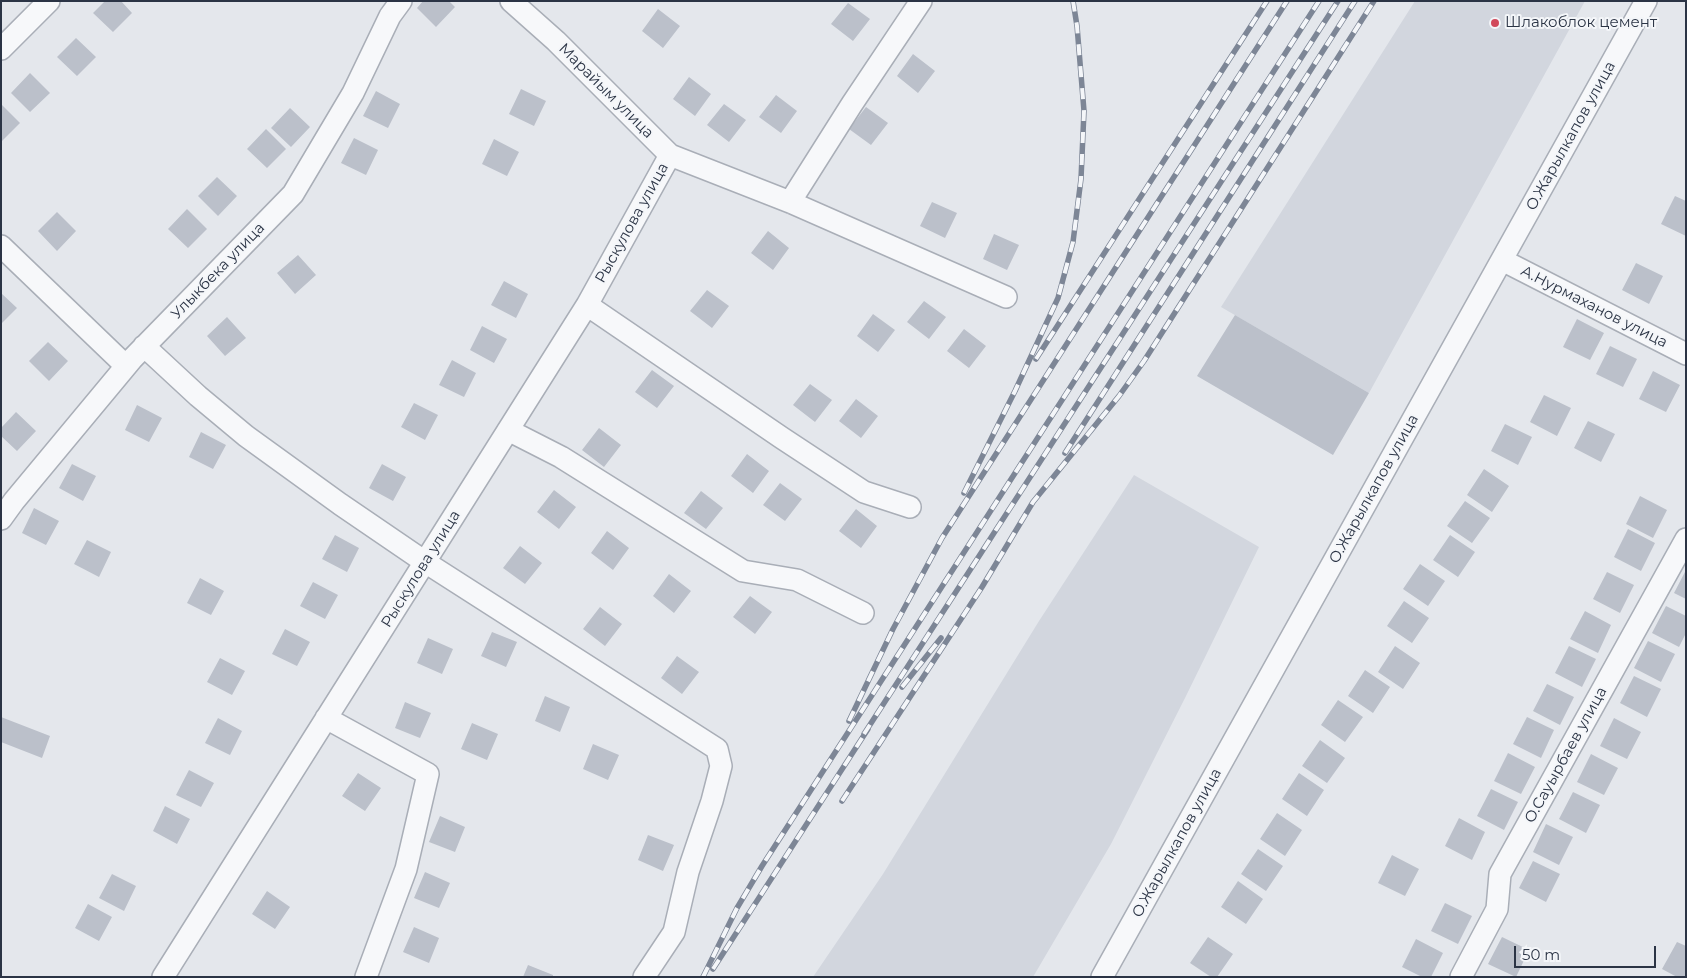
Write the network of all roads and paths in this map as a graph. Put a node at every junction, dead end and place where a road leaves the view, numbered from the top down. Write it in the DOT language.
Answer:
graph roads {
  1 [pos="49,1"];
  2 [pos="401,1"];
  3 [pos="511,1"];
  4 [pos="921,1"];
  5 [pos="1646,1"];
  6 [pos="1,49"];
  7 [pos="670,155"];
  8 [pos="790,202"];
  9 [pos="1,246"];
  10 [pos="1502,260"];
  11 [pos="1006,297"];
  12 [pos="587,305"];
  13 [pos="144,346"];
  14 [pos="1686,354"];
  15 [pos="126,366"];
  16 [pos="508,430"];
  17 [pos="910,507"];
  18 [pos="1,518"];
  19 [pos="1686,539"];
  20 [pos="425,562"];
  21 [pos="863,613"];
  22 [pos="326,718"];
  23 [pos="163,977"];
  24 [pos="366,977"];
  25 [pos="644,977"];
  26 [pos="1102,977"];
  27 [pos="1461,977"];
  1 -- 6 [label="street"];
  2 -- 13 [label="street, Улыкбека улица"];
  3 -- 7 [label="street, Марайым улица"];
  4 -- 8 [label="street"];
  5 -- 10 [label="street, О.Жарылкапов улица"];
  7 -- 8 [label="street, Марайым улица"];
  7 -- 12 [label="street, Рыскулова улица"];
  8 -- 11 [label="street, Марайым улица"];
  9 -- 15 [label="street"];
  10 -- 14 [label="street, А.Нурмаханов улица"];
  10 -- 26 [label="street, О.Жарылкапов улица"];
  12 -- 16 [label="street, Рыскулова улица"];
  12 -- 17 [label="street"];
  13 -- 15 [label="street, Улыкбека улица"];
  13 -- 20 [label="street"];
  15 -- 18 [label="street, Улыкбека улица"];
  16 -- 20 [label="street, Рыскулова улица"];
  16 -- 21 [label="street"];
  19 -- 27 [label="street, О.Сауырбаев улица"];
  20 -- 22 [label="street, Рыскулова улица"];
  20 -- 25 [label="street"];
  22 -- 23 [label="street, Рыскулова улица"];
  22 -- 24 [label="street"];
}
